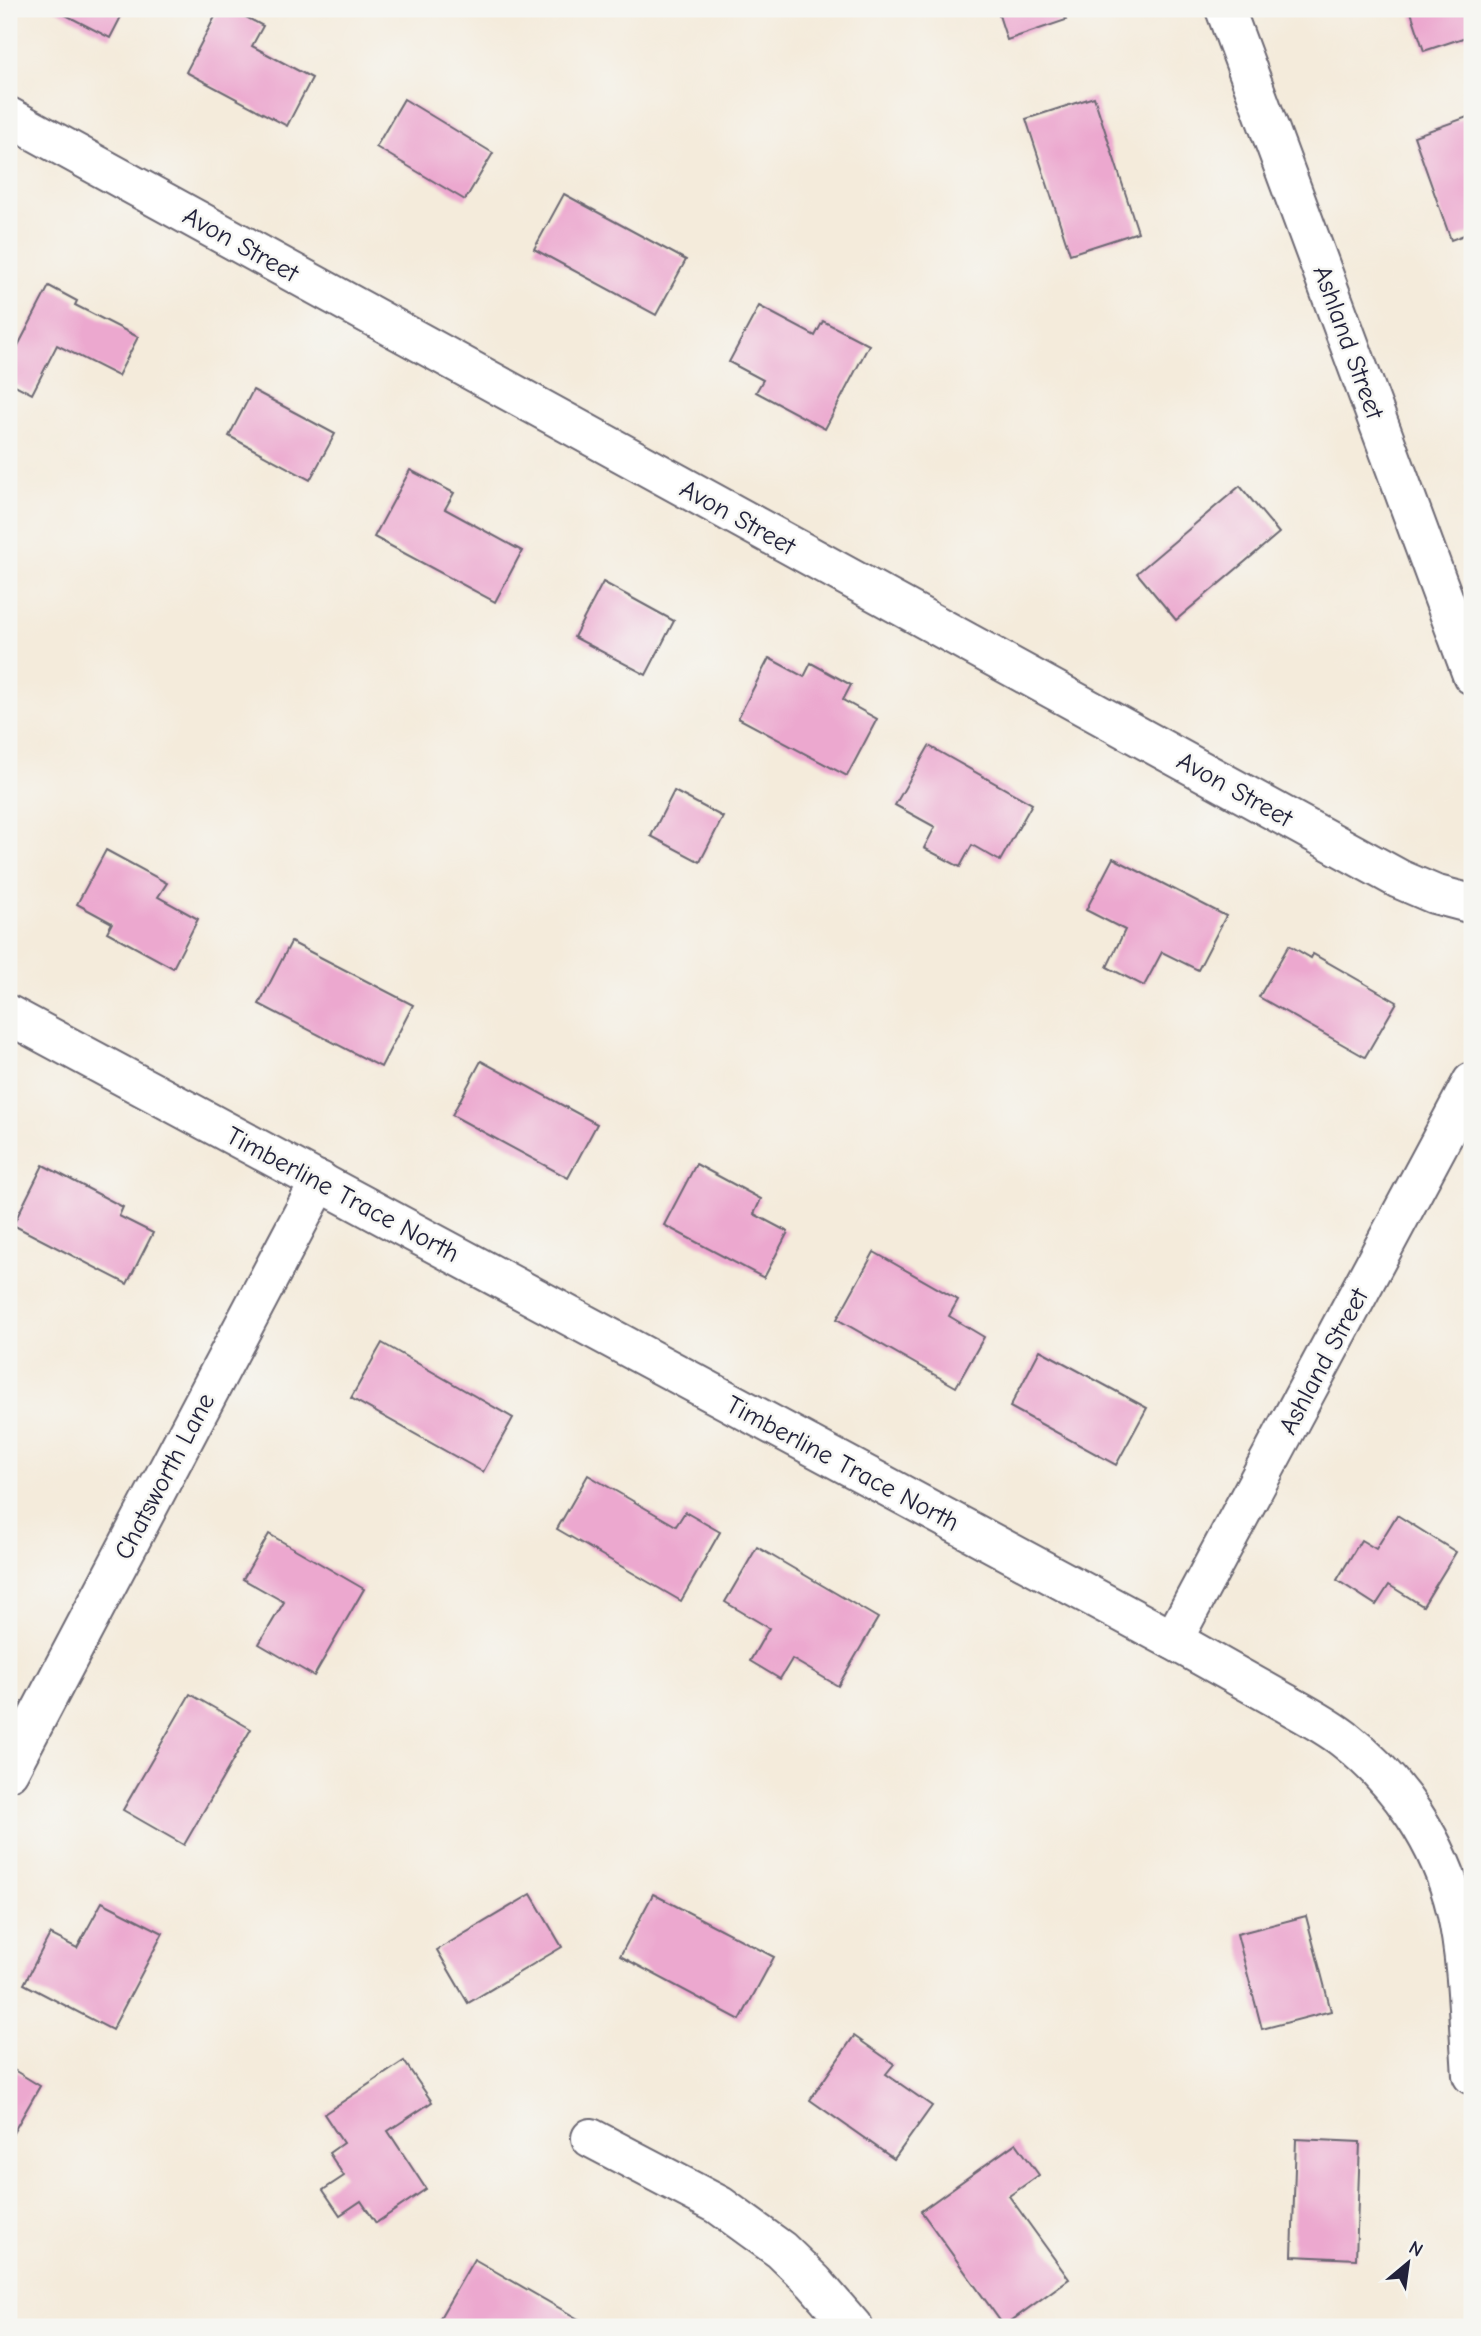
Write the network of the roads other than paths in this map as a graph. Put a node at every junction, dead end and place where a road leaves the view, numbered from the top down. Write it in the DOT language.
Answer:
graph roads {
  1 [pos="1225,9"];
  2 [pos="9,117"];
  3 [pos="1472,675"];
  4 [pos="1472,904"];
  5 [pos="9,1015"];
  6 [pos="1472,1082"];
  7 [pos="320,1181"];
  8 [pos="1173,1640"];
  9 [pos="9,1771"];
  10 [pos="1472,2075"];
  11 [pos="591,2138"];
  12 [pos="853,2327"];
  1 -- 3 [label="street, Ashland Street"];
  2 -- 4 [label="street, Avon Street"];
  5 -- 7 [label="street, Timberline Trace North"];
  6 -- 8 [label="street, Ashland Street"];
  7 -- 8 [label="street, Timberline Trace North"];
  7 -- 9 [label="street, Chatsworth Lane"];
  8 -- 10 [label="street, Timberline Trace North"];
  11 -- 12 [label="street"];
}
